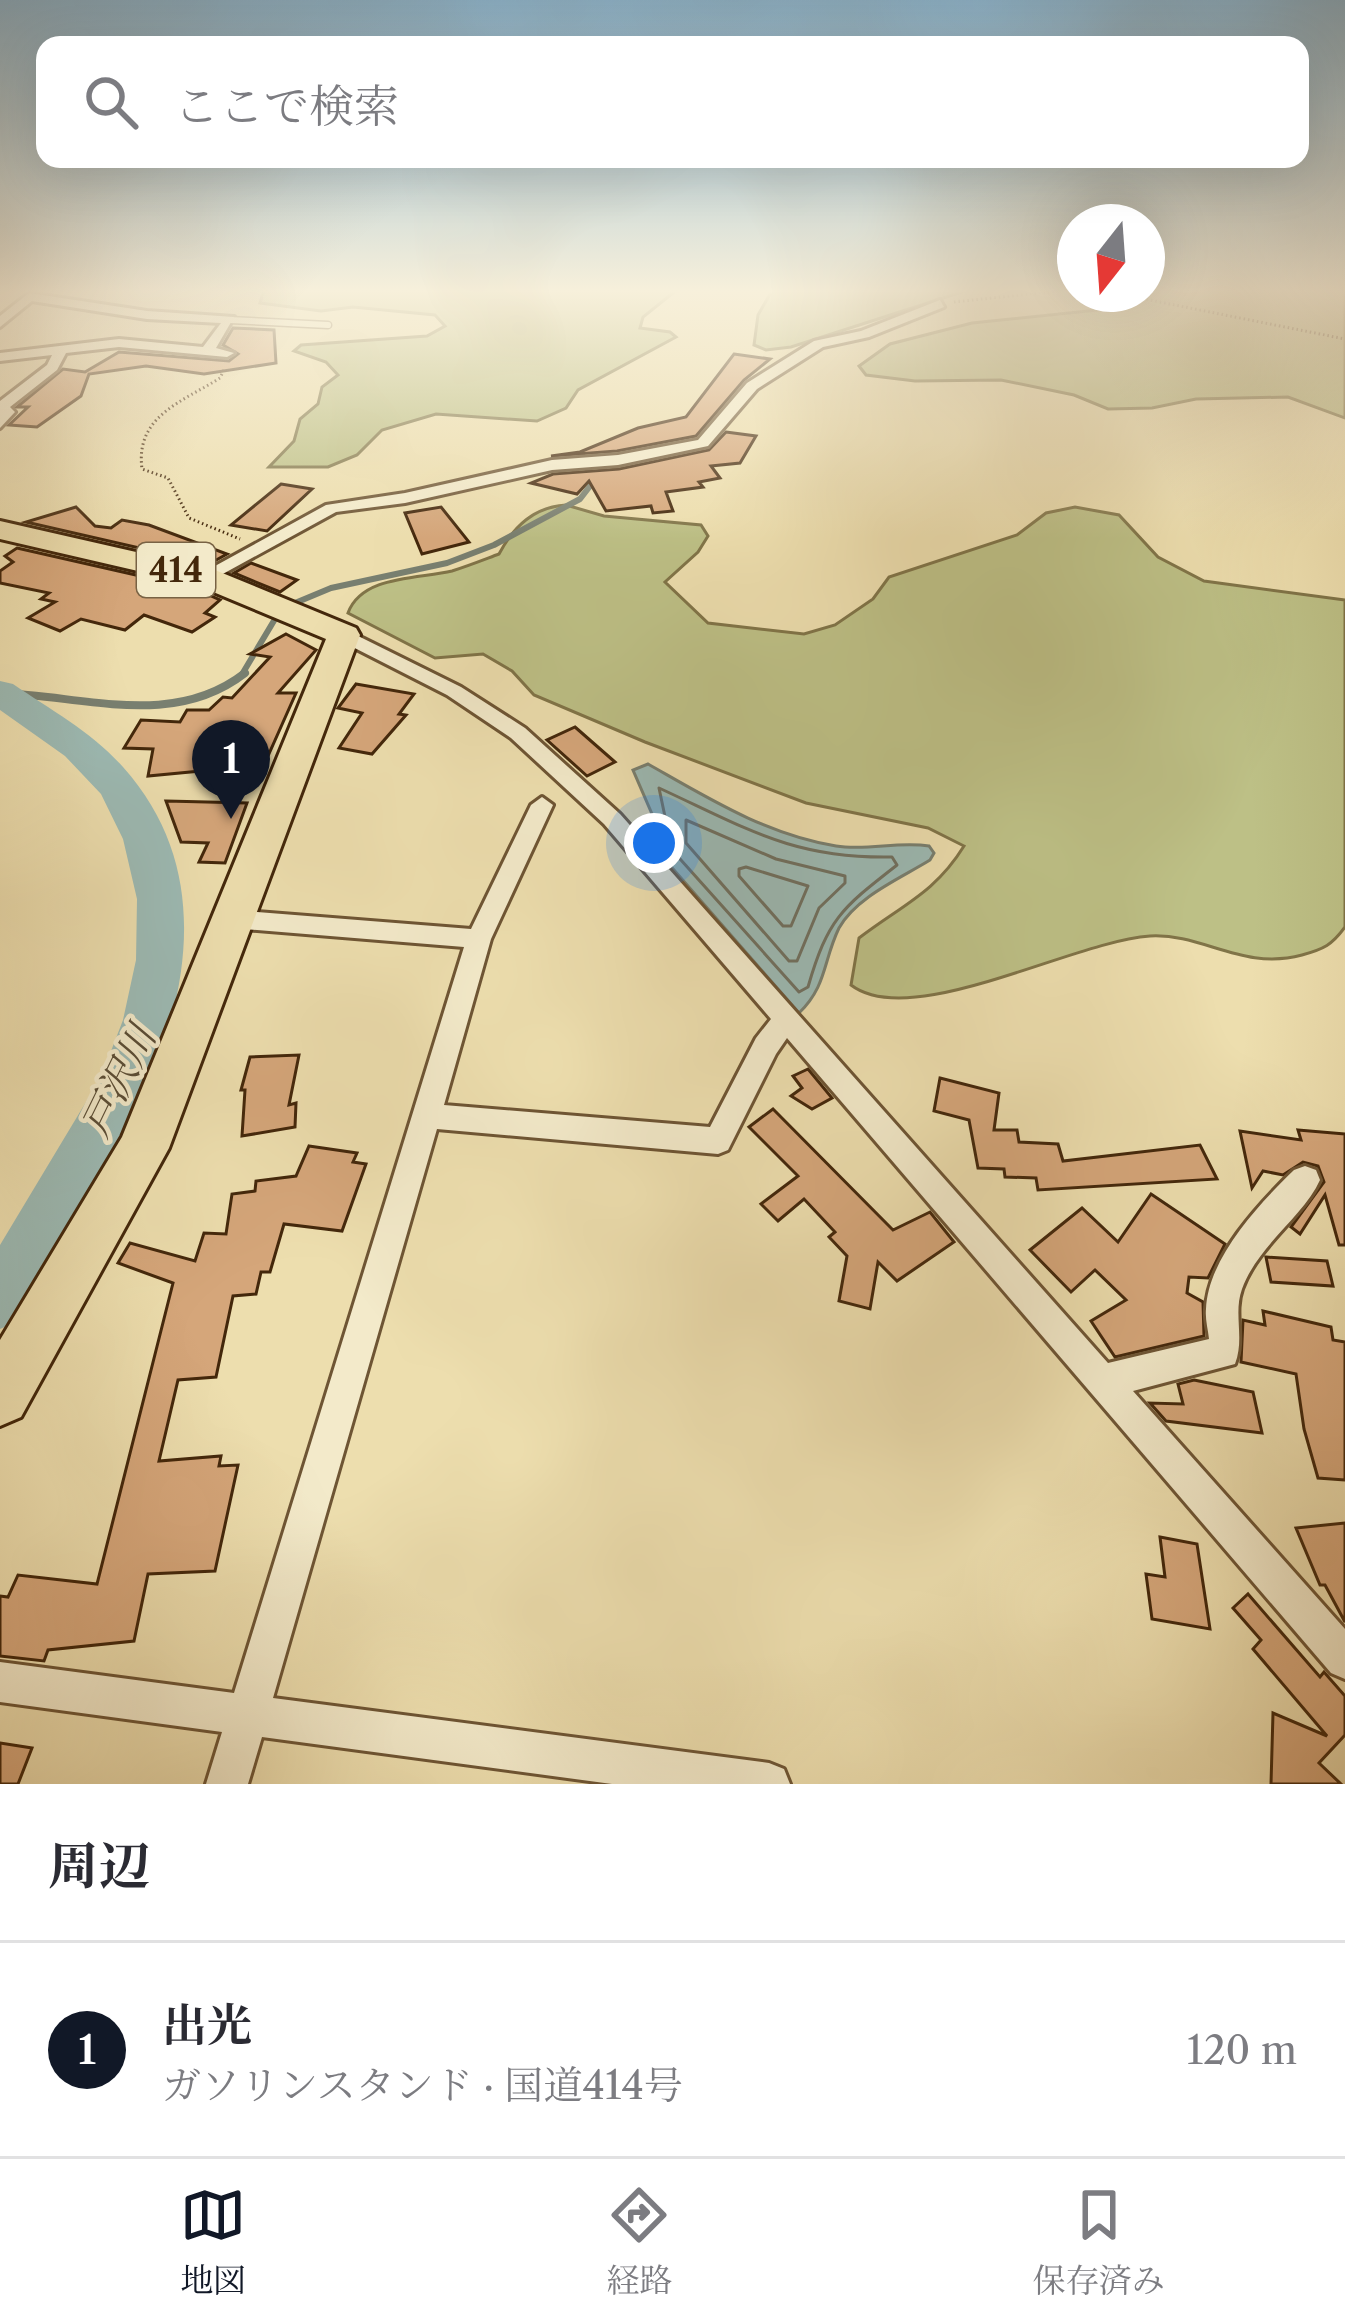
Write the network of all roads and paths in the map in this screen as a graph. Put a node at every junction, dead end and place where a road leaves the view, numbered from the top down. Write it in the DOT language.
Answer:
graph roads {
  1 [pos="45,372"];
  2 [pos="222,372"];
  3 [pos="774,372"];
  4 [pos="1,407"];
  5 [pos="0,424"];
  6 [pos="0,530"];
  7 [pos="265,546"];
  8 [pos="204,577"];
  9 [pos="344,635"];
  10 [pos="542,805"];
  11 [pos="233,919"];
  12 [pos="479,939"];
  13 [pos="786,1021"];
  14 [pos="429,1116"];
  15 [pos="1305,1180"];
  16 [pos="1103,1381"];
  17 [pos="0,1396"];
  18 [pos="1345,1659"];
  19 [pos="0,1682"];
  20 [pos="246,1715"];
  21 [pos="227,1784"];
  22 [pos="769,1784"];
  1 -- 4 [label="street"];
  2 -- 7 [label="path"];
  3 -- 7 [label="street"];
  4 -- 5 [label="street"];
  6 -- 8 [label="highway, 414"];
  7 -- 8 [label="street"];
  8 -- 9 [label="highway, 414"];
  9 -- 11 [label="highway"];
  9 -- 13 [label="street"];
  10 -- 12 [label="street"];
  11 -- 12 [label="street"];
  11 -- 17 [label="highway"];
  12 -- 14 [label="street"];
  13 -- 14 [label="street"];
  13 -- 16 [label="street"];
  14 -- 20 [label="street"];
  15 -- 16 [label="street"];
  16 -- 18 [label="street"];
  19 -- 20 [label="street"];
  20 -- 21 [label="street"];
  20 -- 22 [label="street"];
}
